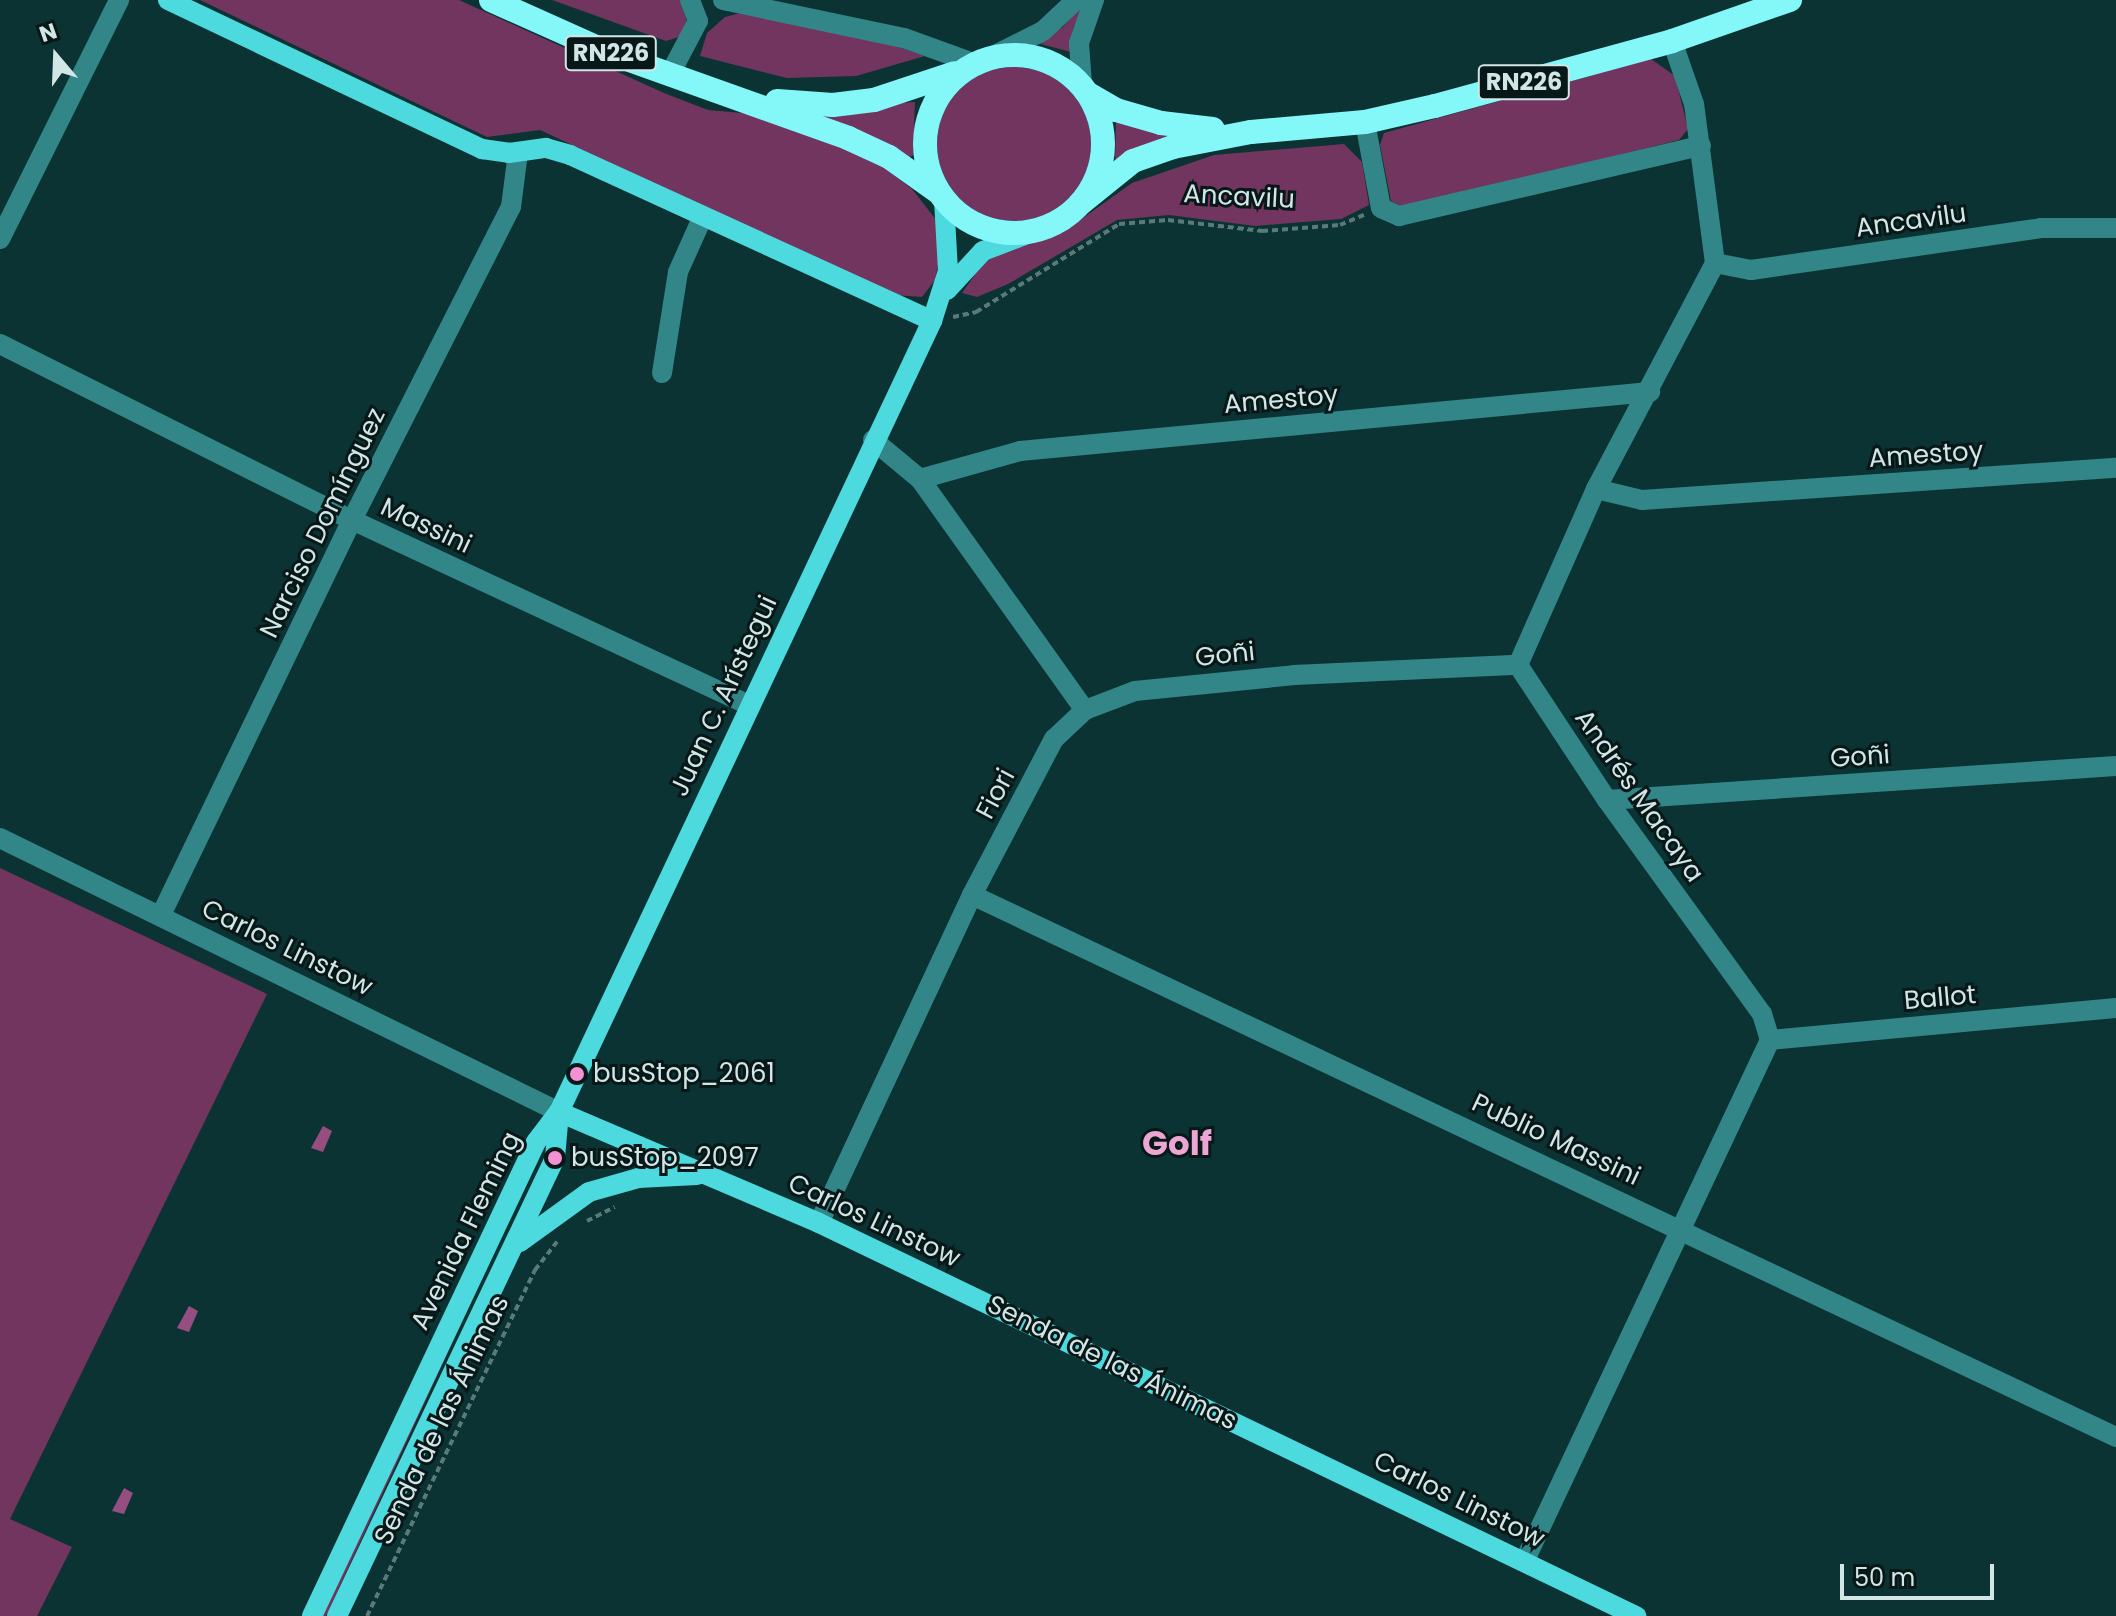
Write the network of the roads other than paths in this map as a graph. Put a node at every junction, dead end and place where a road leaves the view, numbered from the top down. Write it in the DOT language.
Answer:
graph roads {
  1 [pos="119,0"];
  2 [pos="168,0"];
  3 [pos="491,0"];
  4 [pos="690,0"];
  5 [pos="723,0"];
  6 [pos="1076,0"];
  7 [pos="1094,0"];
  8 [pos="1790,0"];
  9 [pos="1672,41"];
  10 [pos="975,64"];
  11 [pos="670,74"];
  12 [pos="1086,90"];
  13 [pos="735,95"];
  14 [pos="1365,122"];
  15 [pos="1251,132"];
  16 [pos="1701,146"];
  17 [pos="518,152"];
  18 [pos="941,196"];
  19 [pos="1081,203"];
  20 [pos="703,216"];
  21 [pos="2116,228"];
  22 [pos="1038,230"];
  23 [pos="0,239"];
  24 [pos="1715,263"];
  25 [pos="935,312"];
  26 [pos="0,344"];
  27 [pos="662,373"];
  28 [pos="1650,392"];
  29 [pos="873,440"];
  30 [pos="2116,468"];
  31 [pos="920,479"];
  32 [pos="1596,489"];
  33 [pos="352,520"];
  34 [pos="1518,665"];
  35 [pos="748,705"];
  36 [pos="1085,710"];
  37 [pos="2116,766"];
  38 [pos="1607,800"];
  39 [pos="0,838"];
  40 [pos="972,895"];
  41 [pos="161,915"];
  42 [pos="2116,1008"];
  43 [pos="1770,1040"];
  44 [pos="559,1112"];
  45 [pos="709,1176"];
  46 [pos="819,1223"];
  47 [pos="1683,1228"];
  48 [pos="505,1261"];
  49 [pos="2116,1437"];
  50 [pos="1525,1560"];
  51 [pos="312,1616"];
  52 [pos="337,1616"];
  53 [pos="1636,1616"];
  1 -- 23 [label="street"];
  2 -- 17 [label="main road"];
  3 -- 11 [label="highway, RN226"];
  4 -- 11 [label="street"];
  5 -- 10 [label="street"];
  6 -- 10 [label="street"];
  7 -- 12 [label="street"];
  8 -- 9 [label="highway, RN226"];
  9 -- 14 [label="highway, RN226"];
  9 -- 16 [label="street"];
  10 -- 12 [label="highway, RN226"];
  10 -- 13 [label="highway, RN226"];
  10 -- 18 [label="highway"];
  11 -- 13 [label="highway, RN226"];
  12 -- 15 [label="highway, RN226"];
  12 -- 19 [label="highway"];
  13 -- 18 [label="highway, RN226"];
  14 -- 15 [label="highway, RN226"];
  14 -- 16 [label="street"];
  15 -- 19 [label="highway, RN226"];
  16 -- 24 [label="street"];
  17 -- 20 [label="main road"];
  17 -- 33 [label="street, Narciso Domínguez"];
  18 -- 22 [label="highway, RN226"];
  18 -- 25 [label="main road, Juan C. Arístegui"];
  19 -- 22 [label="highway, RN226"];
  20 -- 25 [label="main road"];
  20 -- 27 [label="street"];
  21 -- 24 [label="street, Ancavilu"];
  22 -- 25 [label="main road, Juan C. Arístegui"];
  24 -- 28 [label="street"];
  25 -- 29 [label="main road, Juan C. Arístegui"];
  26 -- 33 [label="street, Massini"];
  28 -- 31 [label="street, Amestoy"];
  28 -- 32 [label="street"];
  29 -- 31 [label="street"];
  29 -- 35 [label="main road, Juan C. Arístegui"];
  30 -- 32 [label="street, Amestoy"];
  31 -- 36 [label="street"];
  32 -- 34 [label="street"];
  33 -- 35 [label="street, Massini"];
  33 -- 41 [label="street, Narciso Domínguez"];
  34 -- 36 [label="street, Goñi"];
  34 -- 38 [label="street, Andrés Macaya"];
  35 -- 44 [label="main road, Juan C. Arístegui"];
  36 -- 40 [label="street, Fiori"];
  37 -- 38 [label="street, Goñi"];
  38 -- 43 [label="street, Andrés Macaya"];
  39 -- 41 [label="street, Carlos Linstow"];
  40 -- 46 [label="street, Fiori"];
  40 -- 47 [label="street, Publio Massini"];
  41 -- 44 [label="street, Carlos Linstow"];
  42 -- 43 [label="street, Ballot"];
  43 -- 47 [label="street"];
  44 -- 45 [label="main road, Carlos Linstow"];
  44 -- 48 [label="main road, Avenida Fleming"];
  44 -- 51 [label="main road, Avenida Fleming"];
  45 -- 46 [label="main road, Carlos Linstow"];
  45 -- 48 [label="main road"];
  46 -- 50 [label="main road, Carlos Linstow"];
  47 -- 49 [label="street, Publio Massini"];
  47 -- 50 [label="street"];
  48 -- 52 [label="main road, Avenida Fleming"];
  50 -- 53 [label="main road, Carlos Linstow"];
}
